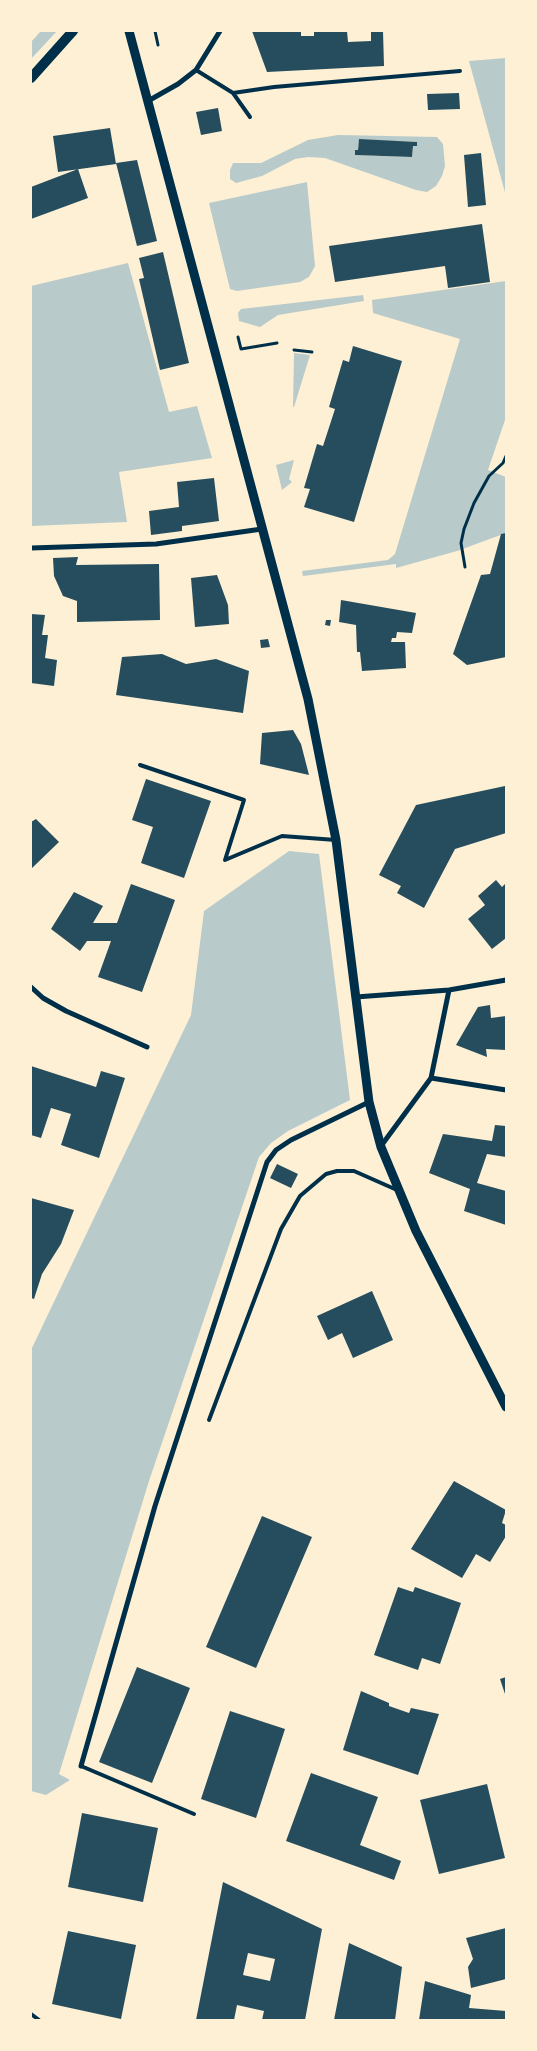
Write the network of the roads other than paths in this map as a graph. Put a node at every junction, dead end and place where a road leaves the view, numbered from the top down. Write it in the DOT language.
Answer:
graph roads {
  1 [pos="73,31"];
  2 [pos="129,31"];
  3 [pos="220,31"];
  4 [pos="196,70"];
  5 [pos="460,71"];
  6 [pos="31,78"];
  7 [pos="233,93"];
  8 [pos="148,101"];
  9 [pos="250,117"];
  10 [pos="262,528"];
  11 [pos="31,548"];
  12 [pos="140,765"];
  13 [pos="336,840"];
  14 [pos="506,980"];
  15 [pos="31,987"];
  16 [pos="449,990"];
  17 [pos="356,998"];
  18 [pos="147,1047"];
  19 [pos="431,1078"];
  20 [pos="506,1090"];
  21 [pos="369,1102"];
  22 [pos="381,1147"];
  23 [pos="397,1190"];
  24 [pos="506,1407"];
  25 [pos="209,1420"];
  26 [pos="81,1766"];
  27 [pos="194,1814"];
  28 [pos="31,2014"];
  29 [pos="39,2020"];
  1 -- 6 [label="main road"];
  2 -- 8 [label="street"];
  3 -- 4 [label="street"];
  4 -- 7 [label="lane"];
  4 -- 8 [label="street"];
  5 -- 7 [label="lane"];
  7 -- 9 [label="lane"];
  8 -- 10 [label="street"];
  10 -- 11 [label="street"];
  10 -- 13 [label="street"];
  12 -- 13 [label="lane"];
  13 -- 17 [label="street"];
  14 -- 16 [label="street"];
  15 -- 18 [label="street"];
  16 -- 17 [label="street"];
  16 -- 19 [label="street"];
  17 -- 21 [label="street"];
  19 -- 20 [label="street"];
  19 -- 22 [label="street"];
  21 -- 22 [label="street"];
  21 -- 26 [label="street"];
  22 -- 23 [label="street"];
  23 -- 24 [label="street"];
  23 -- 25 [label="lane"];
  26 -- 27 [label="lane"];
  28 -- 29 [label="lane"];
}
